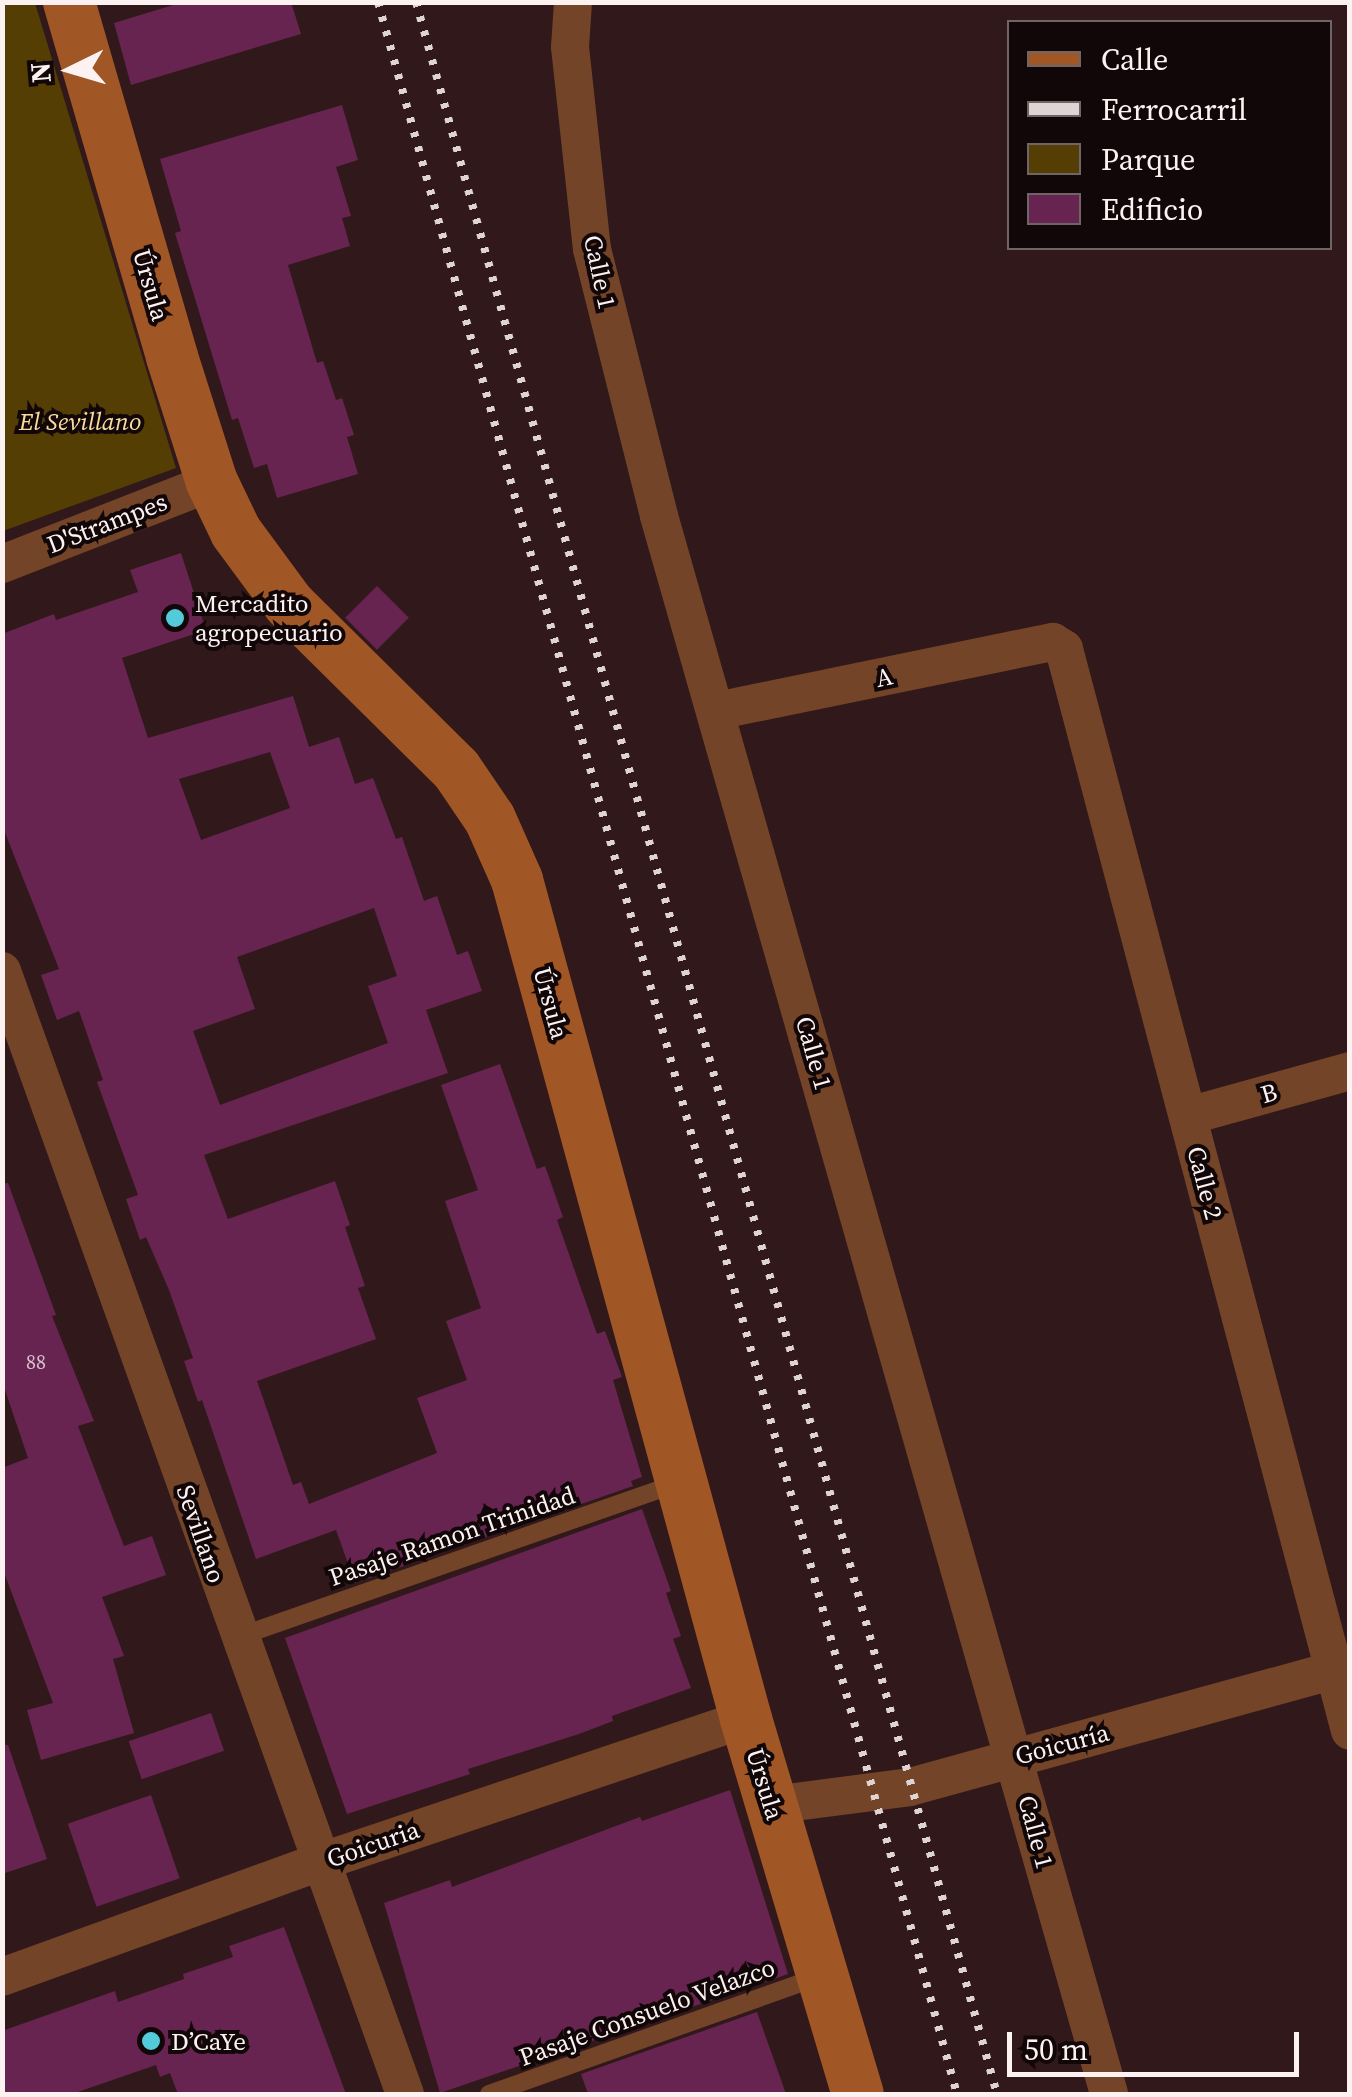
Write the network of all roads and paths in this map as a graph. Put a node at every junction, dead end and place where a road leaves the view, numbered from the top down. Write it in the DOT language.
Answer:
graph roads {
  1 [pos="69,2"];
  2 [pos="573,2"];
  3 [pos="212,482"];
  4 [pos="2,564"];
  5 [pos="1053,642"];
  6 [pos="716,711"];
  7 [pos="2,970"];
  8 [pos="1350,1070"];
  9 [pos="1188,1116"];
  10 [pos="682,1482"];
  11 [pos="238,1638"];
  12 [pos="1341,1669"];
  13 [pos="746,1719"];
  14 [pos="1350,1731"];
  15 [pos="1016,1756"];
  16 [pos="772,1805"];
  17 [pos="320,1862"];
  18 [pos="822,1976"];
  19 [pos="2,1977"];
  20 [pos="405,2094"];
  21 [pos="489,2094"];
  22 [pos="858,2094"];
  23 [pos="1108,2094"];
  1 -- 3 [label="street, Úrsula"];
  2 -- 6 [label="street, Calle 1"];
  3 -- 4 [label="street, D'Strampes"];
  3 -- 10 [label="street, Úrsula"];
  5 -- 6 [label="street, A"];
  5 -- 9 [label="street, Calle 2"];
  6 -- 15 [label="street, Calle 1"];
  7 -- 11 [label="street, Sevillano"];
  8 -- 9 [label="street, B"];
  9 -- 12 [label="street, Calle 2"];
  10 -- 11 [label="lane, Pasaje Ramon Trinidad"];
  10 -- 13 [label="street, Úrsula"];
  11 -- 17 [label="street, Sevillano"];
  12 -- 14 [label="street, Calle 2"];
  12 -- 15 [label="street, Goicuría"];
  13 -- 16 [label="street, Úrsula"];
  13 -- 17 [label="street, Goicuria"];
  15 -- 16 [label="street, Goicuría"];
  15 -- 23 [label="street, Calle 1"];
  16 -- 18 [label="street, Úrsula"];
  17 -- 19 [label="street, Goicuria"];
  17 -- 20 [label="street, Sevillano"];
  18 -- 21 [label="lane, Pasaje Consuelo Velazco"];
  18 -- 22 [label="street, Úrsula"];
}
